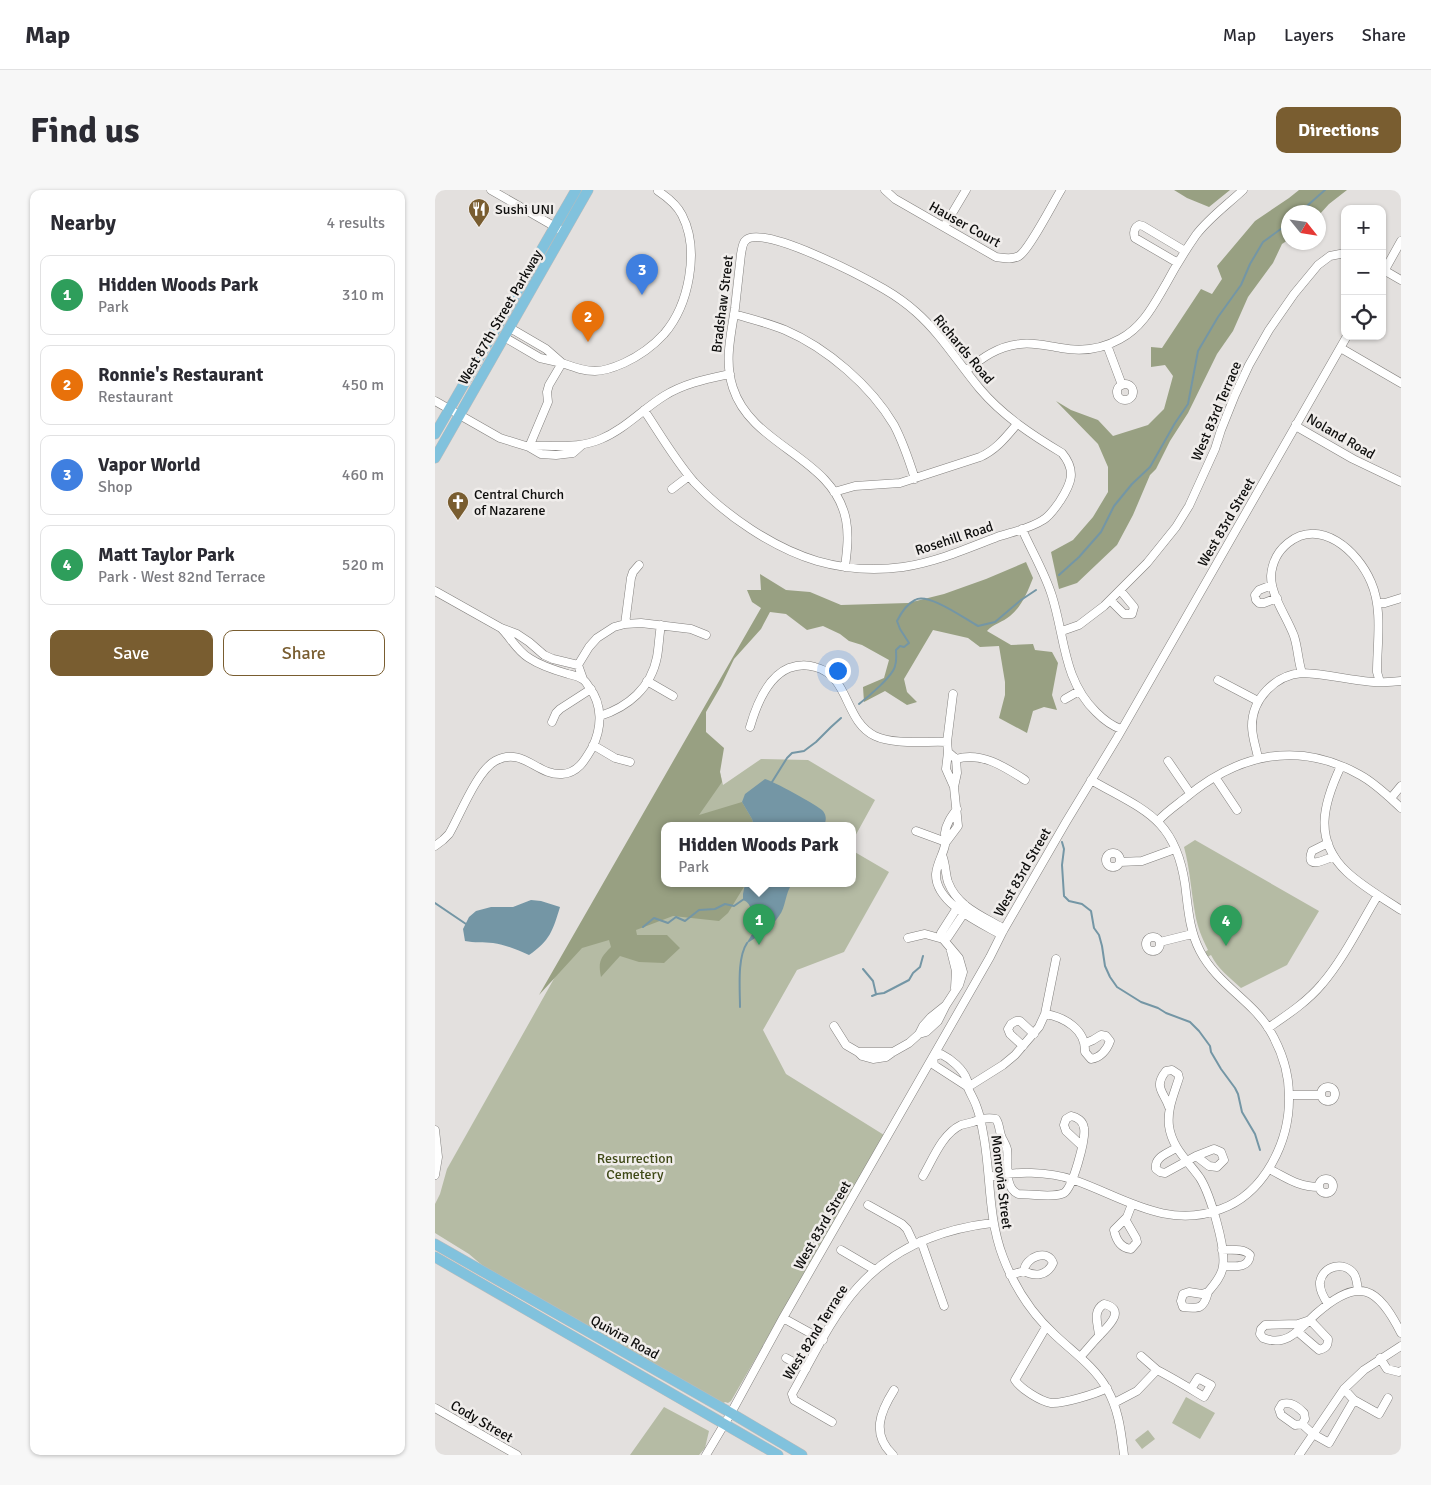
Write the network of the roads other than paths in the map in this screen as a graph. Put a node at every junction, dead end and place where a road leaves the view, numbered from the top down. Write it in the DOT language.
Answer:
graph roads {
  1 [pos="491,190"];
  2 [pos="576,190"];
  3 [pos="588,190"];
  4 [pos="657,190"];
  5 [pos="885,190"];
  6 [pos="966,190"];
  7 [pos="1061,190"];
  8 [pos="1243,190"];
  9 [pos="944,227"];
  10 [pos="559,229"];
  11 [pos="746,238"];
  12 [pos="1401,241"];
  13 [pos="1185,251"];
  14 [pos="1341,254"];
  15 [pos="1178,263"];
  16 [pos="1386,266"];
  17 [pos="1386,272"];
  18 [pos="1401,280"];
  19 [pos="519,290"];
  20 [pos="734,314"];
  21 [pos="507,333"];
  22 [pos="1345,340"];
  23 [pos="1107,345"];
  24 [pos="1341,347"];
  25 [pos="562,363"];
  26 [pos="966,371"];
  27 [pos="730,374"];
  28 [pos="1401,383"];
  29 [pos="1122,385"];
  30 [pos="435,401"];
  31 [pos="449,409"];
  32 [pos="644,410"];
  33 [pos="460,415"];
  34 [pos="1017,424"];
  35 [pos="1296,424"];
  36 [pos="435,434"];
  37 [pos="529,447"];
  38 [pos="435,458"];
  39 [pos="689,476"];
  40 [pos="915,479"];
  41 [pos="1401,482"];
  42 [pos="672,489"];
  43 [pos="834,492"];
  44 [pos="1022,529"];
  45 [pos="639,565"];
  46 [pos="845,567"];
  47 [pos="1272,585"];
  48 [pos="1119,590"];
  49 [pos="435,591"];
  50 [pos="1277,598"];
  51 [pos="1401,598"];
  52 [pos="1110,600"];
  53 [pos="1377,603"];
  54 [pos="625,624"];
  55 [pos="661,625"];
  56 [pos="501,628"];
  57 [pos="1062,631"];
  58 [pos="706,635"];
  59 [pos="578,665"];
  60 [pos="1302,673"];
  61 [pos="583,679"];
  62 [pos="1218,680"];
  63 [pos="647,681"];
  64 [pos="1401,681"];
  65 [pos="1380,682"];
  66 [pos="591,689"];
  67 [pos="1079,691"];
  68 [pos="953,694"];
  69 [pos="673,696"];
  70 [pos="1065,699"];
  71 [pos="1258,701"];
  72 [pos="600,716"];
  73 [pos="552,722"];
  74 [pos="750,727"];
  75 [pos="1121,729"];
  76 [pos="947,742"];
  77 [pos="593,745"];
  78 [pos="948,752"];
  79 [pos="1258,758"];
  80 [pos="956,759"];
  81 [pos="1168,761"];
  82 [pos="630,762"];
  83 [pos="1341,766"];
  84 [pos="1215,777"];
  85 [pos="1025,780"];
  86 [pos="1091,780"];
  87 [pos="1401,786"];
  88 [pos="954,787"];
  89 [pos="1190,793"];
  90 [pos="1391,798"];
  91 [pos="1401,808"];
  92 [pos="1237,810"];
  93 [pos="1158,821"];
  94 [pos="916,831"];
  95 [pos="946,842"];
  96 [pos="1329,843"];
  97 [pos="435,846"];
  98 [pos="1175,849"];
  99 [pos="1334,856"];
  100 [pos="1120,862"];
  101 [pos="1378,895"];
  102 [pos="962,909"];
  103 [pos="1401,910"];
  104 [pos="1003,931"];
  105 [pos="1192,934"];
  106 [pos="908,938"];
  107 [pos="943,940"];
  108 [pos="1160,942"];
  109 [pos="1056,959"];
  110 [pos="1045,1014"];
  111 [pos="835,1026"];
  112 [pos="1268,1028"];
  113 [pos="1033,1034"];
  114 [pos="1085,1042"];
  115 [pos="1023,1046"];
  116 [pos="933,1056"];
  117 [pos="968,1087"];
  118 [pos="1321,1095"];
  119 [pos="1289,1096"];
  120 [pos="1169,1107"];
  121 [pos="981,1119"];
  122 [pos="435,1130"];
  123 [pos="1081,1146"];
  124 [pos="1176,1148"];
  125 [pos="1196,1156"];
  126 [pos="1186,1161"];
  127 [pos="1269,1169"];
  128 [pos="435,1175"];
  129 [pos="1008,1175"];
  130 [pos="923,1176"];
  131 [pos="989,1177"];
  132 [pos="1072,1180"];
  133 [pos="1319,1187"];
  134 [pos="1131,1204"];
  135 [pos="869,1205"];
  136 [pos="1213,1212"];
  137 [pos="1125,1219"];
  138 [pos="992,1223"];
  139 [pos="918,1242"];
  140 [pos="435,1244"];
  141 [pos="841,1250"];
  142 [pos="1222,1250"];
  143 [pos="435,1257"];
  144 [pos="1223,1266"];
  145 [pos="875,1270"];
  146 [pos="1024,1271"];
  147 [pos="1010,1275"];
  148 [pos="1358,1290"];
  149 [pos="1208,1292"];
  150 [pos="512,1295"];
  151 [pos="1329,1304"];
  152 [pos="944,1306"];
  153 [pos="783,1318"];
  154 [pos="1310,1320"];
  155 [pos="1046,1326"];
  156 [pos="1298,1332"];
  157 [pos="1401,1333"];
  158 [pos="1099,1335"];
  159 [pos="823,1340"];
  160 [pos="1401,1346"];
  161 [pos="1141,1356"];
  162 [pos="1081,1357"];
  163 [pos="786,1358"];
  164 [pos="1381,1358"];
  165 [pos="806,1369"];
  166 [pos="1157,1370"];
  167 [pos="1401,1370"];
  168 [pos="1107,1388"];
  169 [pos="1191,1389"];
  170 [pos="1344,1389"];
  171 [pos="894,1390"];
  172 [pos="1388,1398"];
  173 [pos="1355,1400"];
  174 [pos="1114,1403"];
  175 [pos="435,1408"];
  176 [pos="731,1413"];
  177 [pos="832,1422"];
  178 [pos="724,1424"];
  179 [pos="1302,1424"];
  180 [pos="1313,1434"];
  181 [pos="517,1455"];
  182 [pos="706,1455"];
  183 [pos="778,1455"];
  184 [pos="802,1455"];
  185 [pos="893,1455"];
  186 [pos="1124,1455"];
  187 [pos="1299,1455"];
  1 -- 10 [label="street"];
  2 -- 10 [label="main road, West 87th Street Parkway"];
  3 -- 10 [label="main road, West 87th Street Parkway"];
  4 -- 25 [label="street"];
  5 -- 9 [label="street, Hauser Court"];
  6 -- 9 [label="street"];
  7 -- 9 [label="street, Hauser Court"];
  8 -- 13 [label="street"];
  10 -- 19 [label="main road, West 87th Street Parkway"];
  10 -- 21 [label="main road, West 87th Street Parkway"];
  11 -- 20 [label="street, Bradshaw Street"];
  11 -- 26 [label="street, Richards Road"];
  12 -- 16 [label="street"];
  13 -- 15 [label="street"];
  13 -- 15 [label="street"];
  14 -- 48 [label="street, West 83rd Terrace"];
  15 -- 23 [label="street"];
  17 -- 18 [label="street"];
  19 -- 21 [label="main road"];
  19 -- 31 [label="main road, West 87th Street Parkway"];
  20 -- 27 [label="street, Bradshaw Street"];
  20 -- 40 [label="street"];
  21 -- 25 [label="street"];
  21 -- 33 [label="main road, West 87th Street Parkway"];
  22 -- 24 [label="street, West 83rd Street"];
  23 -- 26 [label="street"];
  23 -- 29 [label="street"];
  24 -- 28 [label="street"];
  24 -- 35 [label="street, West 83rd Street"];
  25 -- 37 [label="street"];
  26 -- 34 [label="street, Richards Road"];
  27 -- 32 [label="street"];
  27 -- 43 [label="street, Bradshaw Street"];
  30 -- 31 [label="street"];
  31 -- 33 [label="street"];
  31 -- 36 [label="main road, West 87th Street Parkway"];
  32 -- 37 [label="street"];
  32 -- 39 [label="street, Rosehill Road"];
  33 -- 37 [label="street"];
  33 -- 38 [label="main road, West 87th Street Parkway"];
  34 -- 40 [label="street"];
  34 -- 44 [label="street, Richards Road"];
  35 -- 41 [label="street, Noland Road"];
  35 -- 75 [label="street, West 83rd Street"];
  39 -- 42 [label="street"];
  39 -- 46 [label="street, Rosehill Road"];
  40 -- 43 [label="street"];
  43 -- 46 [label="street, Bradshaw Street"];
  44 -- 46 [label="street, Rosehill Road"];
  44 -- 57 [label="street"];
  45 -- 54 [label="street"];
  47 -- 50 [label="street"];
  47 -- 50 [label="street"];
  47 -- 53 [label="street"];
  48 -- 52 [label="street, West 83rd Terrace"];
  48 -- 52 [label="street"];
  49 -- 56 [label="street"];
  50 -- 60 [label="street"];
  51 -- 53 [label="street"];
  52 -- 57 [label="street, West 83rd Terrace"];
  53 -- 65 [label="street"];
  54 -- 55 [label="street"];
  54 -- 59 [label="street"];
  55 -- 58 [label="street"];
  55 -- 63 [label="street"];
  56 -- 59 [label="street"];
  56 -- 61 [label="street"];
  57 -- 67 [label="street"];
  59 -- 61 [label="street"];
  60 -- 65 [label="street"];
  60 -- 71 [label="street"];
  61 -- 66 [label="street"];
  62 -- 71 [label="street"];
  63 -- 69 [label="street"];
  63 -- 72 [label="street"];
  64 -- 65 [label="street"];
  66 -- 72 [label="street"];
  66 -- 73 [label="street"];
  67 -- 70 [label="street"];
  67 -- 75 [label="street"];
  68 -- 76 [label="street"];
  71 -- 79 [label="street"];
  72 -- 77 [label="street"];
  74 -- 76 [label="street"];
  75 -- 86 [label="street, West 83rd Street"];
  76 -- 78 [label="street"];
  77 -- 82 [label="street"];
  77 -- 97 [label="street"];
  78 -- 80 [label="street"];
  78 -- 88 [label="street"];
  79 -- 83 [label="street"];
  79 -- 84 [label="street"];
  80 -- 85 [label="street"];
  80 -- 88 [label="street"];
  81 -- 89 [label="street"];
  83 -- 90 [label="street"];
  83 -- 96 [label="street"];
  84 -- 89 [label="street"];
  84 -- 92 [label="street"];
  86 -- 93 [label="street"];
  86 -- 104 [label="street, West 83rd Street"];
  87 -- 90 [label="street"];
  88 -- 95 [label="street"];
  89 -- 93 [label="street"];
  90 -- 91 [label="street"];
  93 -- 98 [label="street"];
  94 -- 95 [label="street"];
  95 -- 102 [label="street"];
  96 -- 99 [label="street"];
  96 -- 99 [label="street"];
  98 -- 100 [label="street"];
  98 -- 105 [label="street"];
  99 -- 101 [label="street"];
  101 -- 103 [label="street"];
  101 -- 112 [label="street"];
  102 -- 104 [label="street"];
  102 -- 107 [label="street"];
  104 -- 116 [label="street, West 83rd Street"];
  105 -- 108 [label="street"];
  105 -- 112 [label="street"];
  106 -- 107 [label="street"];
  107 -- 111 [label="street"];
  109 -- 110 [label="street"];
  110 -- 113 [label="street"];
  110 -- 114 [label="street"];
  112 -- 119 [label="street"];
  113 -- 115 [label="street"];
  113 -- 115 [label="street"];
  115 -- 117 [label="street"];
  116 -- 117 [label="street"];
  116 -- 117 [label="street, Monrovia Street"];
  116 -- 153 [label="street, West 83rd Street"];
  117 -- 121 [label="street, Monrovia Street"];
  118 -- 119 [label="street"];
  119 -- 127 [label="street"];
  120 -- 124 [label="street"];
  121 -- 129 [label="street"];
  121 -- 130 [label="street, Monrovia Street"];
  121 -- 131 [label="street, Monrovia Street"];
  122 -- 128 [label="street"];
  123 -- 132 [label="street"];
  124 -- 126 [label="street"];
  124 -- 126 [label="street"];
  125 -- 126 [label="street"];
  126 -- 136 [label="street"];
  127 -- 133 [label="street"];
  127 -- 136 [label="street"];
  129 -- 131 [label="street"];
  129 -- 132 [label="street"];
  129 -- 132 [label="street"];
  131 -- 138 [label="street, Monrovia Street"];
  132 -- 134 [label="street"];
  134 -- 136 [label="street"];
  134 -- 137 [label="street"];
  135 -- 139 [label="street"];
  136 -- 142 [label="street"];
  138 -- 139 [label="street, West 82nd Terrace"];
  138 -- 147 [label="street, Monrovia Street"];
  139 -- 145 [label="street, West 82nd Terrace"];
  139 -- 152 [label="street"];
  140 -- 150 [label="main road, Quivira Road"];
  141 -- 145 [label="street"];
  142 -- 144 [label="street"];
  142 -- 144 [label="street"];
  143 -- 150 [label="main road, Quivira Road"];
  144 -- 149 [label="street"];
  145 -- 159 [label="street, West 82nd Terrace"];
  146 -- 147 [label="street"];
  147 -- 155 [label="street, Monrovia Street"];
  148 -- 151 [label="street"];
  148 -- 151 [label="street"];
  148 -- 157 [label="street"];
  150 -- 176 [label="main road, Quivira Road"];
  150 -- 178 [label="main road, Quivira Road"];
  151 -- 154 [label="street"];
  153 -- 159 [label="street"];
  153 -- 176 [label="street, West 83rd Street"];
  154 -- 156 [label="street"];
  154 -- 156 [label="street"];
  154 -- 156 [label="street"];
  155 -- 162 [label="street, Monrovia Street"];
  155 -- 168 [label="street"];
  158 -- 162 [label="street"];
  159 -- 165 [label="street, West 82nd Terrace"];
  160 -- 164 [label="street"];
  161 -- 166 [label="street"];
  162 -- 168 [label="street, Monrovia Street"];
  163 -- 165 [label="street"];
  164 -- 167 [label="street"];
  164 -- 170 [label="street"];
  165 -- 177 [label="street, West 82nd Terrace"];
  166 -- 169 [label="street"];
  166 -- 174 [label="street"];
  168 -- 174 [label="street, Monrovia Street"];
  170 -- 173 [label="street"];
  170 -- 180 [label="street"];
  171 -- 185 [label="street"];
  172 -- 173 [label="street"];
  173 -- 180 [label="street"];
  174 -- 186 [label="street, Monrovia Street"];
  175 -- 181 [label="street, Cody Street"];
  176 -- 178 [label="street, West 83rd Street"];
  176 -- 184 [label="main road, Quivira Road"];
  178 -- 182 [label="street"];
  178 -- 183 [label="main road, Quivira Road"];
  179 -- 180 [label="street"];
  180 -- 187 [label="street"];
}
